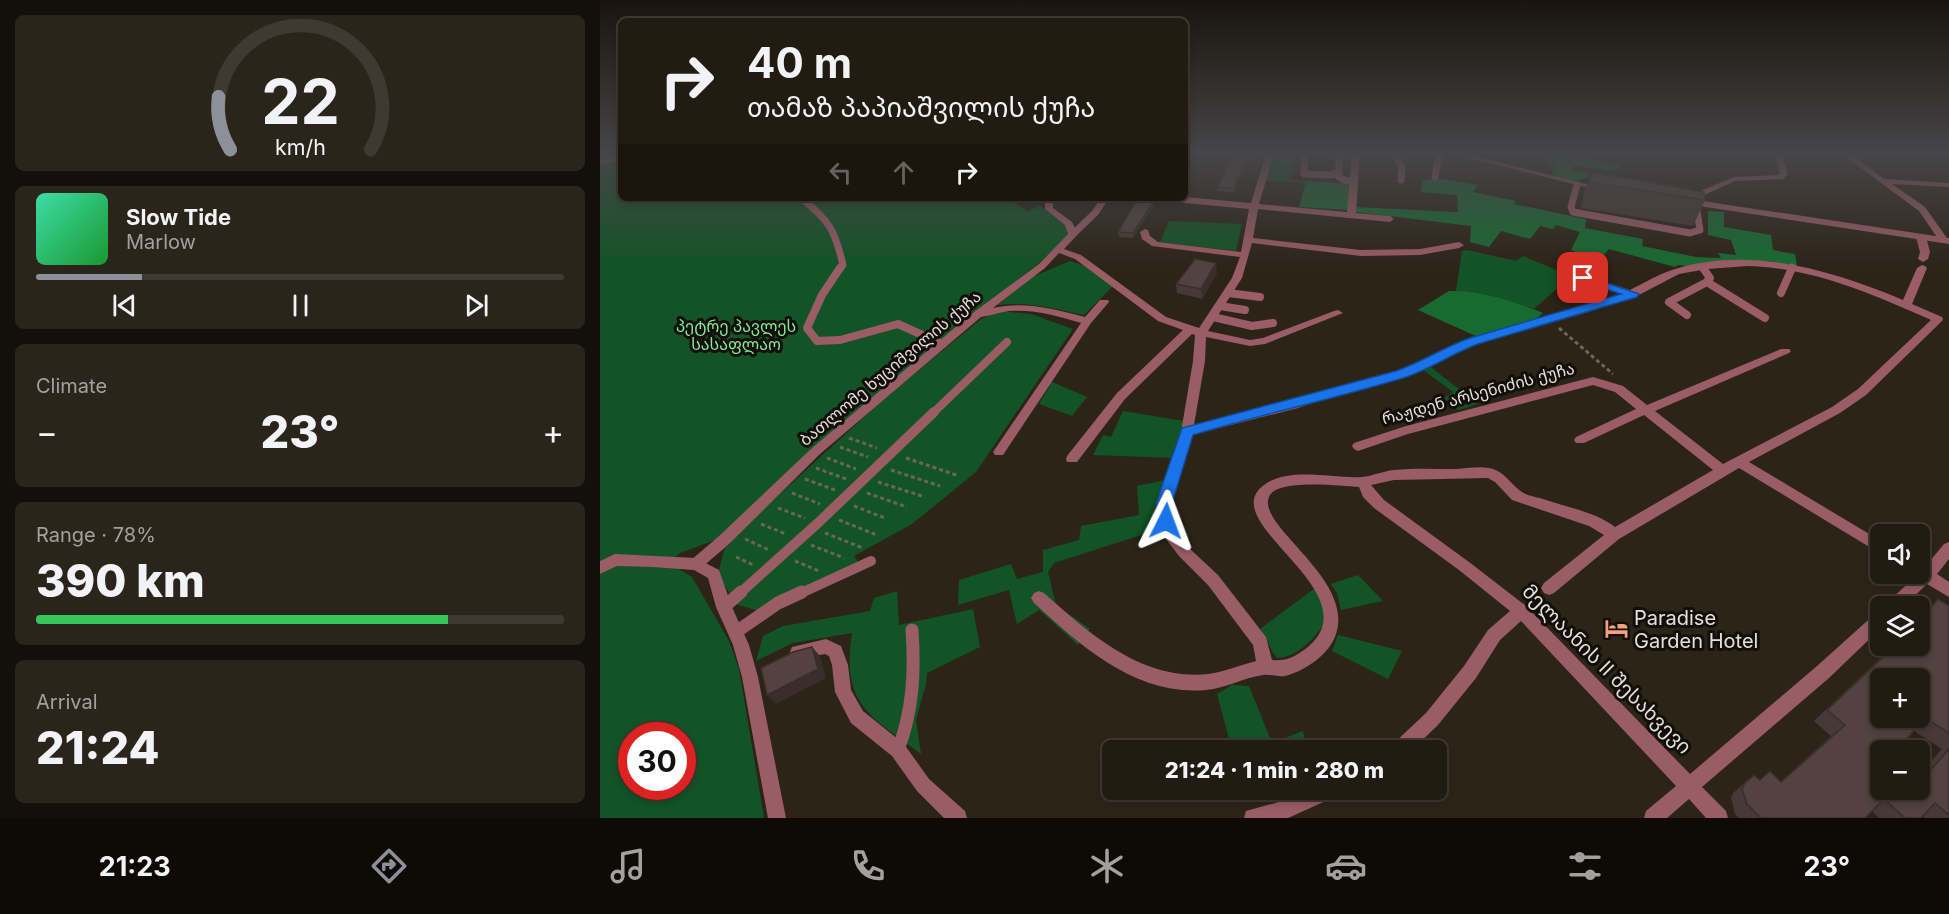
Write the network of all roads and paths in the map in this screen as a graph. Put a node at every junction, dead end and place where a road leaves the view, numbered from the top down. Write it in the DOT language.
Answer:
graph roads {
  1 [pos="1258,192"];
  2 [pos="1352,192"];
  3 [pos="1575,192"];
  4 [pos="1703,192"];
  5 [pos="1897,192"];
  6 [pos="1188,200"];
  7 [pos="1674,200"];
  8 [pos="805,201"];
  9 [pos="1049,201"];
  10 [pos="1103,201"];
  11 [pos="1696,203"];
  12 [pos="1254,207"];
  13 [pos="1351,215"];
  14 [pos="1390,219"];
  15 [pos="1145,232"];
  16 [pos="1073,234"];
  17 [pos="1921,237"];
  18 [pos="1248,240"];
  19 [pos="1947,241"];
  20 [pos="1459,245"];
  21 [pos="1059,250"];
  22 [pos="1245,255"];
  23 [pos="1792,267"];
  24 [pos="1703,268"];
  25 [pos="1583,278"];
  26 [pos="1707,282"];
  27 [pos="1228,293"];
  28 [pos="1781,293"];
  29 [pos="1633,294"];
  30 [pos="1260,297"];
  31 [pos="1104,302"];
  32 [pos="1906,305"];
  33 [pos="1220,306"];
  34 [pos="1245,310"];
  35 [pos="1338,313"];
  36 [pos="1687,315"];
  37 [pos="974,317"];
  38 [pos="1213,317"];
  39 [pos="1765,318"];
  40 [pos="1548,319"];
  41 [pos="1087,321"];
  42 [pos="1273,323"];
  43 [pos="1196,332"];
  44 [pos="1007,342"];
  45 [pos="942,344"];
  46 [pos="1785,351"];
  47 [pos="1610,385"];
  48 [pos="1645,410"];
  49 [pos="1187,432"];
  50 [pos="1580,440"];
  51 [pos="839,446"];
  52 [pos="1358,446"];
  53 [pos="999,452"];
  54 [pos="827,458"];
  55 [pos="1072,459"];
  56 [pos="1739,462"];
  57 [pos="880,464"];
  58 [pos="814,467"];
  59 [pos="1723,471"];
  60 [pos="803,478"];
  61 [pos="1363,482"];
  62 [pos="940,486"];
  63 [pos="788,491"];
  64 [pos="849,493"];
  65 [pos="925,497"];
  66 [pos="770,506"];
  67 [pos="907,507"];
  68 [pos="885,518"];
  69 [pos="815,526"];
  70 [pos="1614,535"];
  71 [pos="877,536"];
  72 [pos="1870,541"];
  73 [pos="863,548"];
  74 [pos="1949,548"];
  75 [pos="871,561"];
  76 [pos="696,564"];
  77 [pos="1930,566"];
  78 [pos="600,568"];
  79 [pos="1930,578"];
  80 [pos="1913,584"];
  81 [pos="1549,588"];
  82 [pos="1949,590"];
  83 [pos="1903,596"];
  84 [pos="1039,598"];
  85 [pos="724,608"];
  86 [pos="1521,611"];
  87 [pos="1870,628"];
  88 [pos="912,630"];
  89 [pos="736,632"];
  90 [pos="785,657"];
  91 [pos="767,667"];
  92 [pos="1266,667"];
  93 [pos="750,677"];
  94 [pos="1410,740"];
  95 [pos="898,750"];
  96 [pos="1690,786"];
  97 [pos="1308,800"];
  98 [pos="777,818"];
  99 [pos="958,818"];
  100 [pos="1253,818"];
  101 [pos="1653,818"];
  102 [pos="1719,818"];
  1 -- 12 [label="street"];
  2 -- 13 [label="street"];
  3 -- 11 [label="lane"];
  4 -- 11 [label="street"];
  5 -- 19 [label="street"];
  6 -- 12 [label="street"];
  7 -- 11 [label="street"];
  8 -- 45 [label="lane"];
  9 -- 16 [label="street"];
  10 -- 16 [label="lane"];
  11 -- 17 [label="street"];
  12 -- 13 [label="street"];
  12 -- 18 [label="street"];
  13 -- 14 [label="street"];
  15 -- 22 [label="street"];
  16 -- 21 [label="street, ბათლომე ხუციშვილის ქუჩა"];
  17 -- 19 [label="street"];
  17 -- 32 [label="street"];
  18 -- 20 [label="street"];
  18 -- 22 [label="street"];
  21 -- 37 [label="street, ბათლომე ხუციშვილის ქუჩა"];
  21 -- 43 [label="street"];
  22 -- 27 [label="street"];
  23 -- 24 [label="street"];
  23 -- 28 [label="lane"];
  23 -- 32 [label="street"];
  24 -- 26 [label="lane"];
  24 -- 29 [label="street"];
  25 -- 29 [label="street"];
  26 -- 36 [label="lane"];
  26 -- 39 [label="lane"];
  27 -- 30 [label="lane"];
  27 -- 33 [label="street"];
  29 -- 40 [label="street"];
  31 -- 41 [label="street"];
  32 -- 56 [label="street"];
  33 -- 34 [label="lane"];
  33 -- 38 [label="street"];
  35 -- 43 [label="street"];
  37 -- 41 [label="street"];
  37 -- 45 [label="street, ბათლომე ხუციშვილის ქუჩა"];
  38 -- 42 [label="lane"];
  38 -- 43 [label="street"];
  40 -- 47 [label="path"];
  40 -- 49 [label="street"];
  41 -- 53 [label="street"];
  43 -- 49 [label="street"];
  43 -- 55 [label="street"];
  44 -- 57 [label="lane"];
  45 -- 76 [label="street, ბათლომე ხუციშვილის ქუჩა"];
  46 -- 48 [label="street"];
  47 -- 48 [label="street"];
  47 -- 52 [label="street, რაჟდენ არსენიძის ქუჩა"];
  48 -- 50 [label="street"];
  48 -- 59 [label="street"];
  49 -- 92 [label="street"];
  51 -- 57 [label="path"];
  54 -- 64 [label="path"];
  56 -- 59 [label="street"];
  56 -- 72 [label="street"];
  57 -- 62 [label="path"];
  57 -- 64 [label="lane"];
  58 -- 64 [label="path"];
  59 -- 70 [label="street"];
  60 -- 64 [label="path"];
  61 -- 70 [label="street"];
  61 -- 86 [label="street, მელაანის II შესახვევი"];
  61 -- 92 [label="street"];
  63 -- 64 [label="path"];
  64 -- 65 [label="path"];
  64 -- 67 [label="path"];
  64 -- 68 [label="path"];
  64 -- 69 [label="lane"];
  64 -- 71 [label="path"];
  66 -- 69 [label="path"];
  69 -- 73 [label="path"];
  69 -- 85 [label="lane"];
  70 -- 81 [label="street"];
  74 -- 77 [label="street"];
  75 -- 89 [label="lane"];
  76 -- 78 [label="street"];
  76 -- 85 [label="street"];
  79 -- 82 [label="street"];
  80 -- 83 [label="street"];
  84 -- 92 [label="street"];
  85 -- 89 [label="street"];
  86 -- 94 [label="street"];
  86 -- 96 [label="street, მელაანის II შესახვევი"];
  87 -- 96 [label="street"];
  88 -- 95 [label="lane"];
  89 -- 93 [label="street"];
  90 -- 95 [label="street"];
  91 -- 93 [label="street"];
  93 -- 98 [label="street"];
  95 -- 99 [label="street"];
  96 -- 101 [label="street"];
  96 -- 102 [label="street, მელაანის II შესახვევი"];
  97 -- 100 [label="street"];
}
